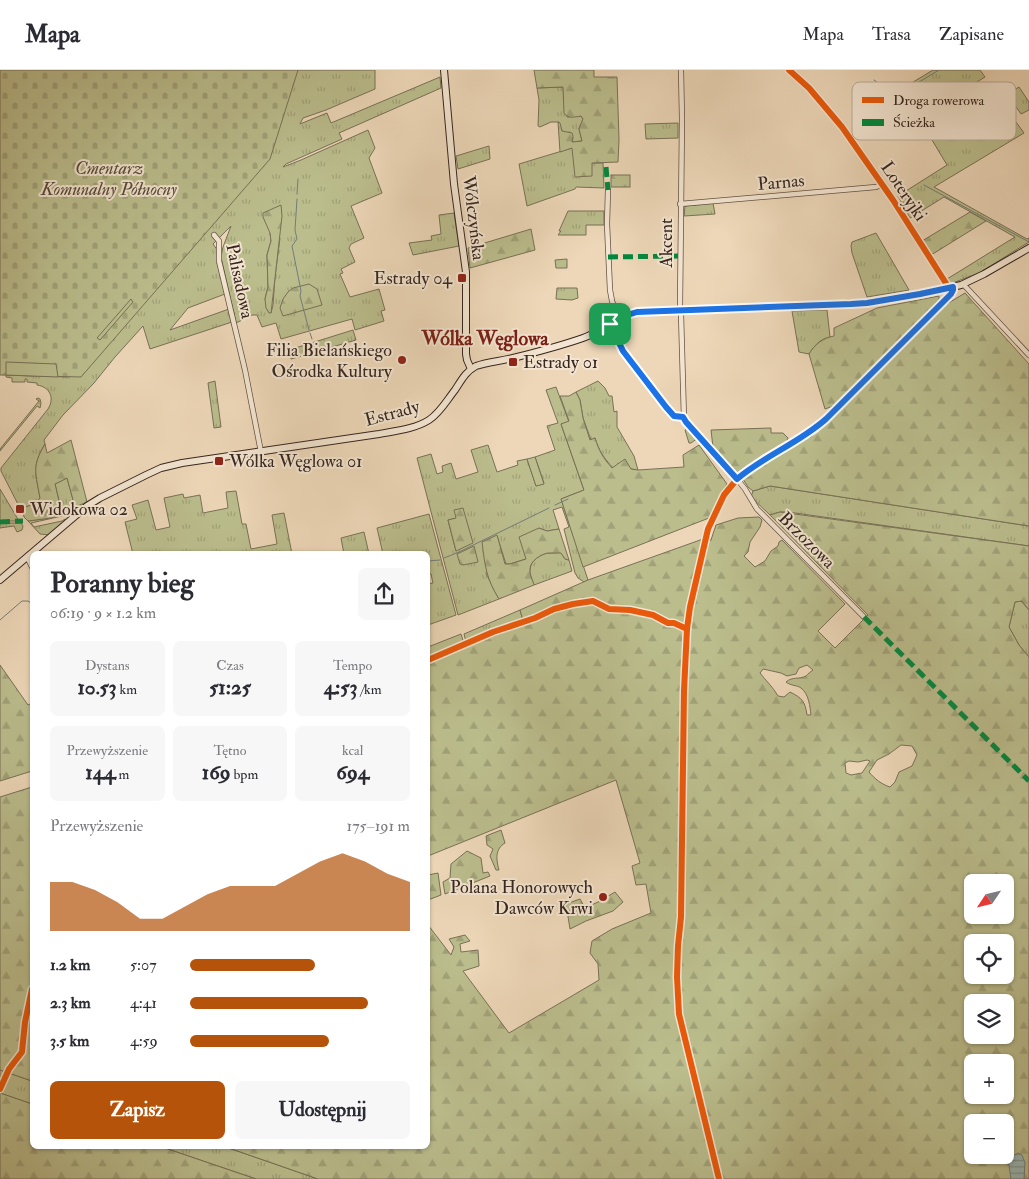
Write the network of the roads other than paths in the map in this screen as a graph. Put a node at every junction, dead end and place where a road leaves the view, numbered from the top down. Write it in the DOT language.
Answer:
graph roads {
  1 [pos="444,70"];
  2 [pos="681,70"];
  3 [pos="788,70"];
  4 [pos="883,184"];
  5 [pos="608,190"];
  6 [pos="680,204"];
  7 [pos="214,235"];
  8 [pos="1029,248"];
  9 [pos="963,284"];
  10 [pos="951,288"];
  11 [pos="681,310"];
  12 [pos="618,319"];
  13 [pos="610,324"];
  14 [pos="1029,355"];
  15 [pos="471,369"];
  16 [pos="683,417"];
  17 [pos="261,452"];
  18 [pos="737,479"];
  19 [pos="33,551"];
  20 [pos="30,554"];
  21 [pos="26,557"];
  22 [pos="30,564"];
  23 [pos="0,580"];
  24 [pos="864,617"];
  1 -- 15 [label="main road, Wólczyńska"];
  2 -- 6 [label="street, Akcent"];
  3 -- 4 [label="street, Loteryjki"];
  4 -- 6 [label="street, Parnas"];
  4 -- 10 [label="street, Loteryjki"];
  5 -- 12 [label="street"];
  6 -- 11 [label="street, Akcent"];
  7 -- 17 [label="street, Palisadowa"];
  8 -- 9 [label="main road"];
  9 -- 10 [label="main road"];
  9 -- 14 [label="street"];
  10 -- 11 [label="main road"];
  10 -- 18 [label="street"];
  11 -- 12 [label="main road"];
  11 -- 16 [label="street, Akcent"];
  12 -- 13 [label="main road"];
  13 -- 15 [label="main road"];
  13 -- 16 [label="street, Brzozowa"];
  15 -- 17 [label="main road, Estrady"];
  16 -- 18 [label="street, Brzozowa"];
  17 -- 19 [label="main road, Estrady"];
  18 -- 24 [label="street, Brzozowa"];
  20 -- 21 [label="main road, Estrady"];
  21 -- 22 [label="street"];
  21 -- 23 [label="main road, Estrady"];
}
